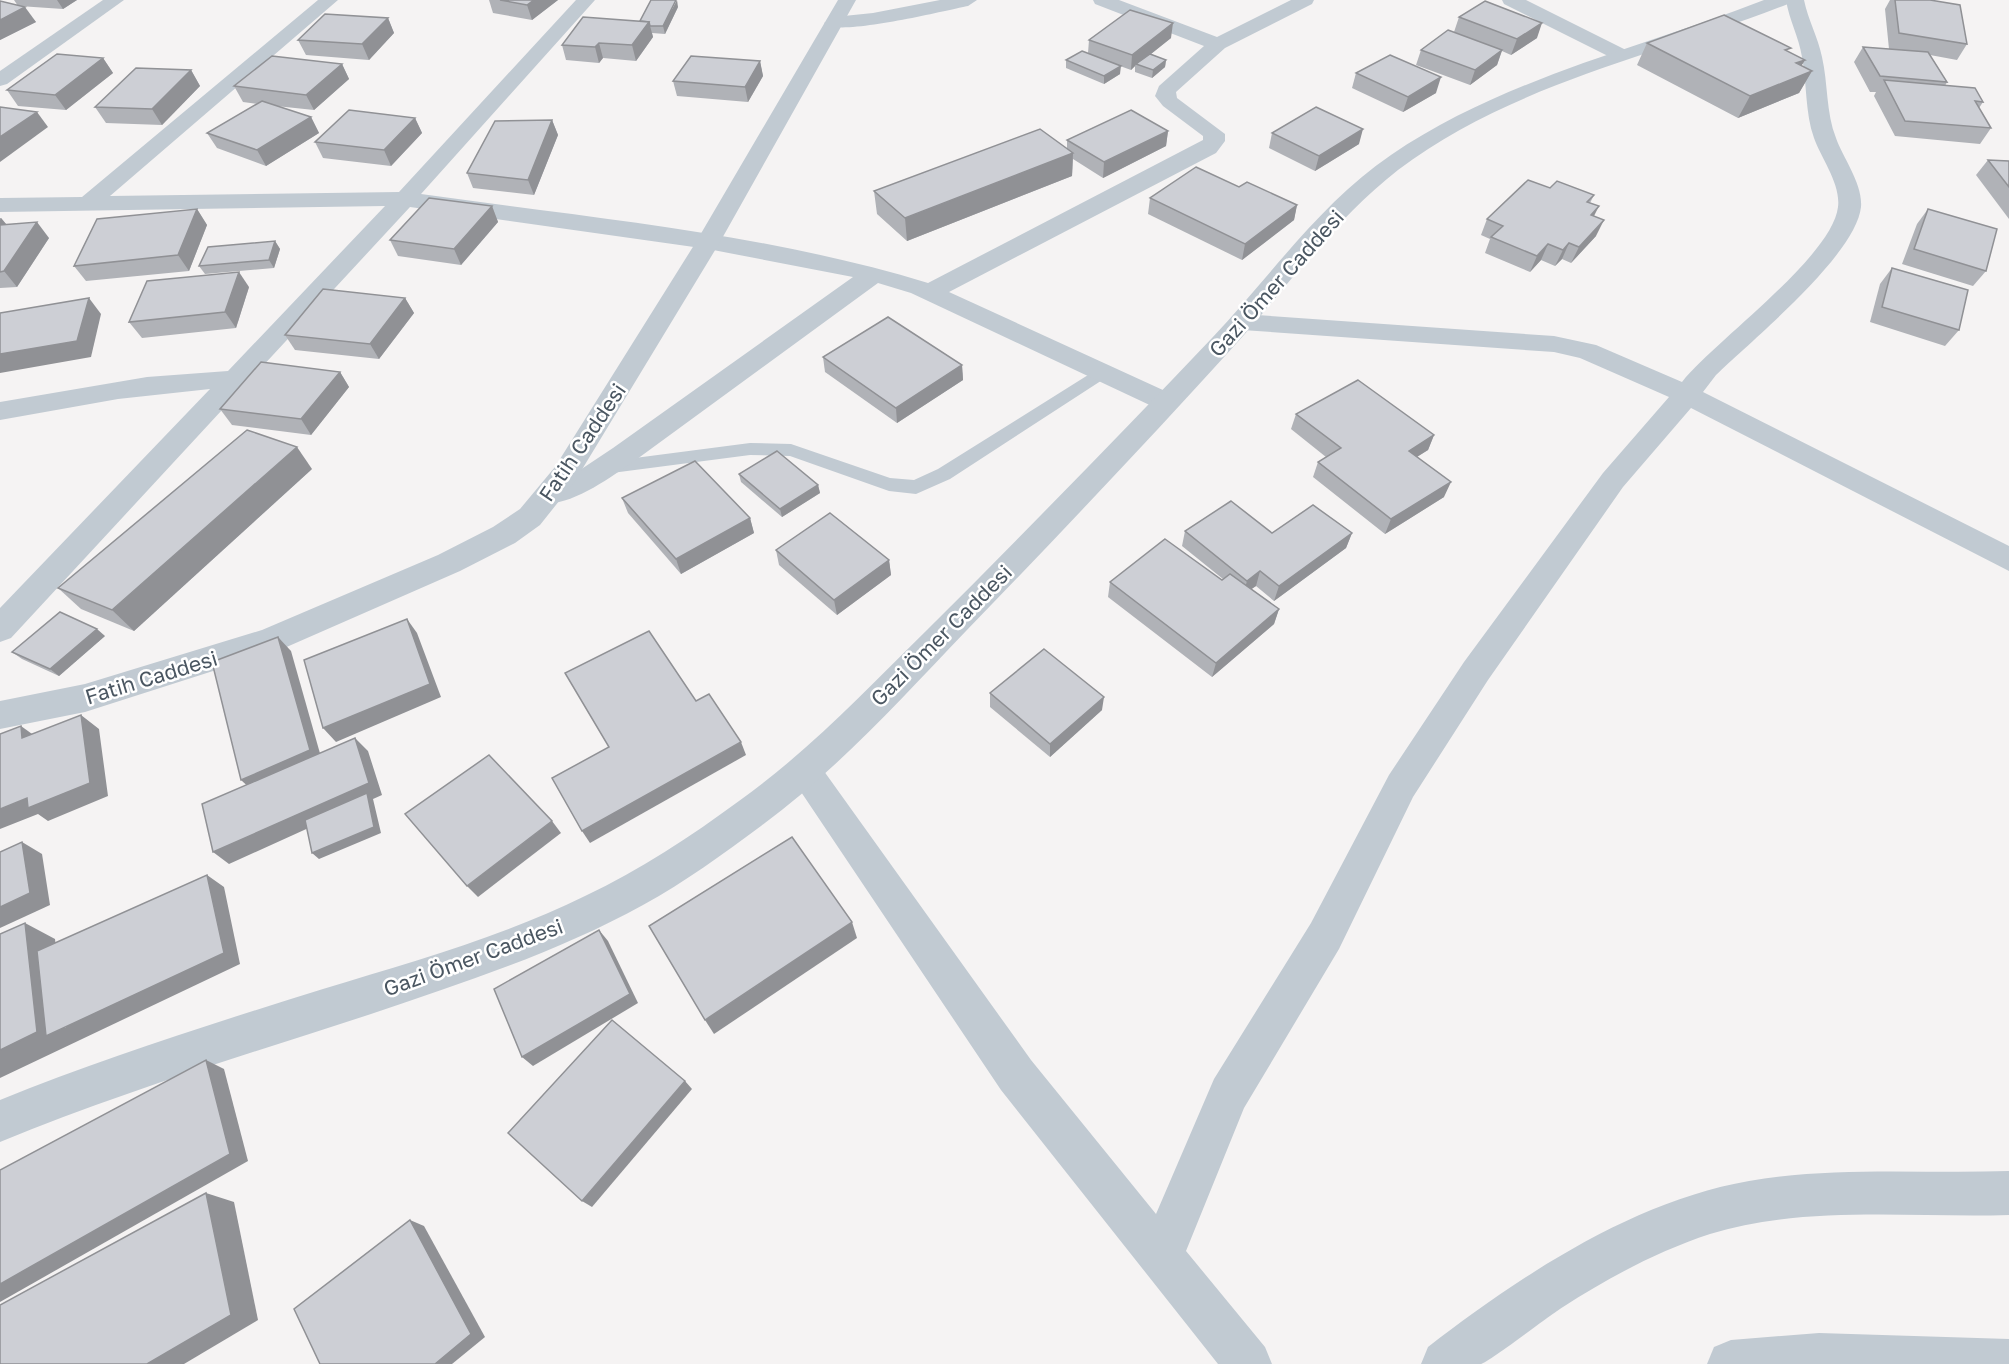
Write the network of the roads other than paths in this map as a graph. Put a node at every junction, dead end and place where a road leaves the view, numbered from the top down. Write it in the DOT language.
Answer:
graph roads {
  1 [pos="115,0"];
  2 [pos="329,0"];
  3 [pos="586,0"];
  4 [pos="968,0"];
  5 [pos="1102,0"];
  6 [pos="1305,0"];
  7 [pos="1511,0"];
  8 [pos="1781,0"];
  9 [pos="1795,0"];
  10 [pos="841,11"];
  11 [pos="1218,44"];
  12 [pos="1621,55"];
  13 [pos="0,80"];
  14 [pos="405,199"];
  15 [pos="91,201"];
  16 [pos="0,205"];
  17 [pos="708,242"];
  18 [pos="874,274"];
  19 [pos="928,292"];
  20 [pos="1242,322"];
  21 [pos="1104,371"];
  22 [pos="237,379"];
  23 [pos="1686,394"];
  24 [pos="1166,402"];
  25 [pos="0,411"];
  26 [pos="604,468"];
  27 [pos="550,495"];
  28 [pos="2009,560"];
  29 [pos="0,628"];
  30 [pos="0,715"];
  31 [pos="804,771"];
  32 [pos="0,1122"];
  33 [pos="2009,1193"];
  34 [pos="1161,1256"];
  35 [pos="2009,1363"];
  36 [pos="1248,1364"];
  37 [pos="1445,1364"];
  38 [pos="1731,1364"];
  1 -- 13 [label="street"];
  2 -- 15 [label="street"];
  3 -- 14 [label="street"];
  4 -- 10 [label="street"];
  5 -- 11 [label="street"];
  6 -- 11 [label="street"];
  7 -- 12 [label="street"];
  8 -- 12 [label="street, Gazi Ömer Caddesi"];
  9 -- 23 [label="street"];
  10 -- 17 [label="street, Fatih Caddesi"];
  11 -- 19 [label="street"];
  12 -- 20 [label="street, Gazi Ömer Caddesi"];
  14 -- 15 [label="street"];
  14 -- 17 [label="street"];
  14 -- 22 [label="street"];
  15 -- 16 [label="street"];
  17 -- 18 [label="street"];
  17 -- 27 [label="street, Fatih Caddesi"];
  18 -- 19 [label="street"];
  18 -- 26 [label="street"];
  19 -- 21 [label="street"];
  20 -- 23 [label="street"];
  20 -- 24 [label="street, Gazi Ömer Caddesi"];
  21 -- 24 [label="street"];
  21 -- 26 [label="lane"];
  22 -- 25 [label="street"];
  22 -- 29 [label="street"];
  23 -- 28 [label="street"];
  23 -- 34 [label="street"];
  24 -- 31 [label="street, Gazi Ömer Caddesi"];
  26 -- 27 [label="street"];
  27 -- 30 [label="street, Fatih Caddesi"];
  31 -- 32 [label="street, Gazi Ömer Caddesi"];
  31 -- 34 [label="street"];
  33 -- 37 [label="street"];
  34 -- 36 [label="street"];
  35 -- 38 [label="street"];
}
